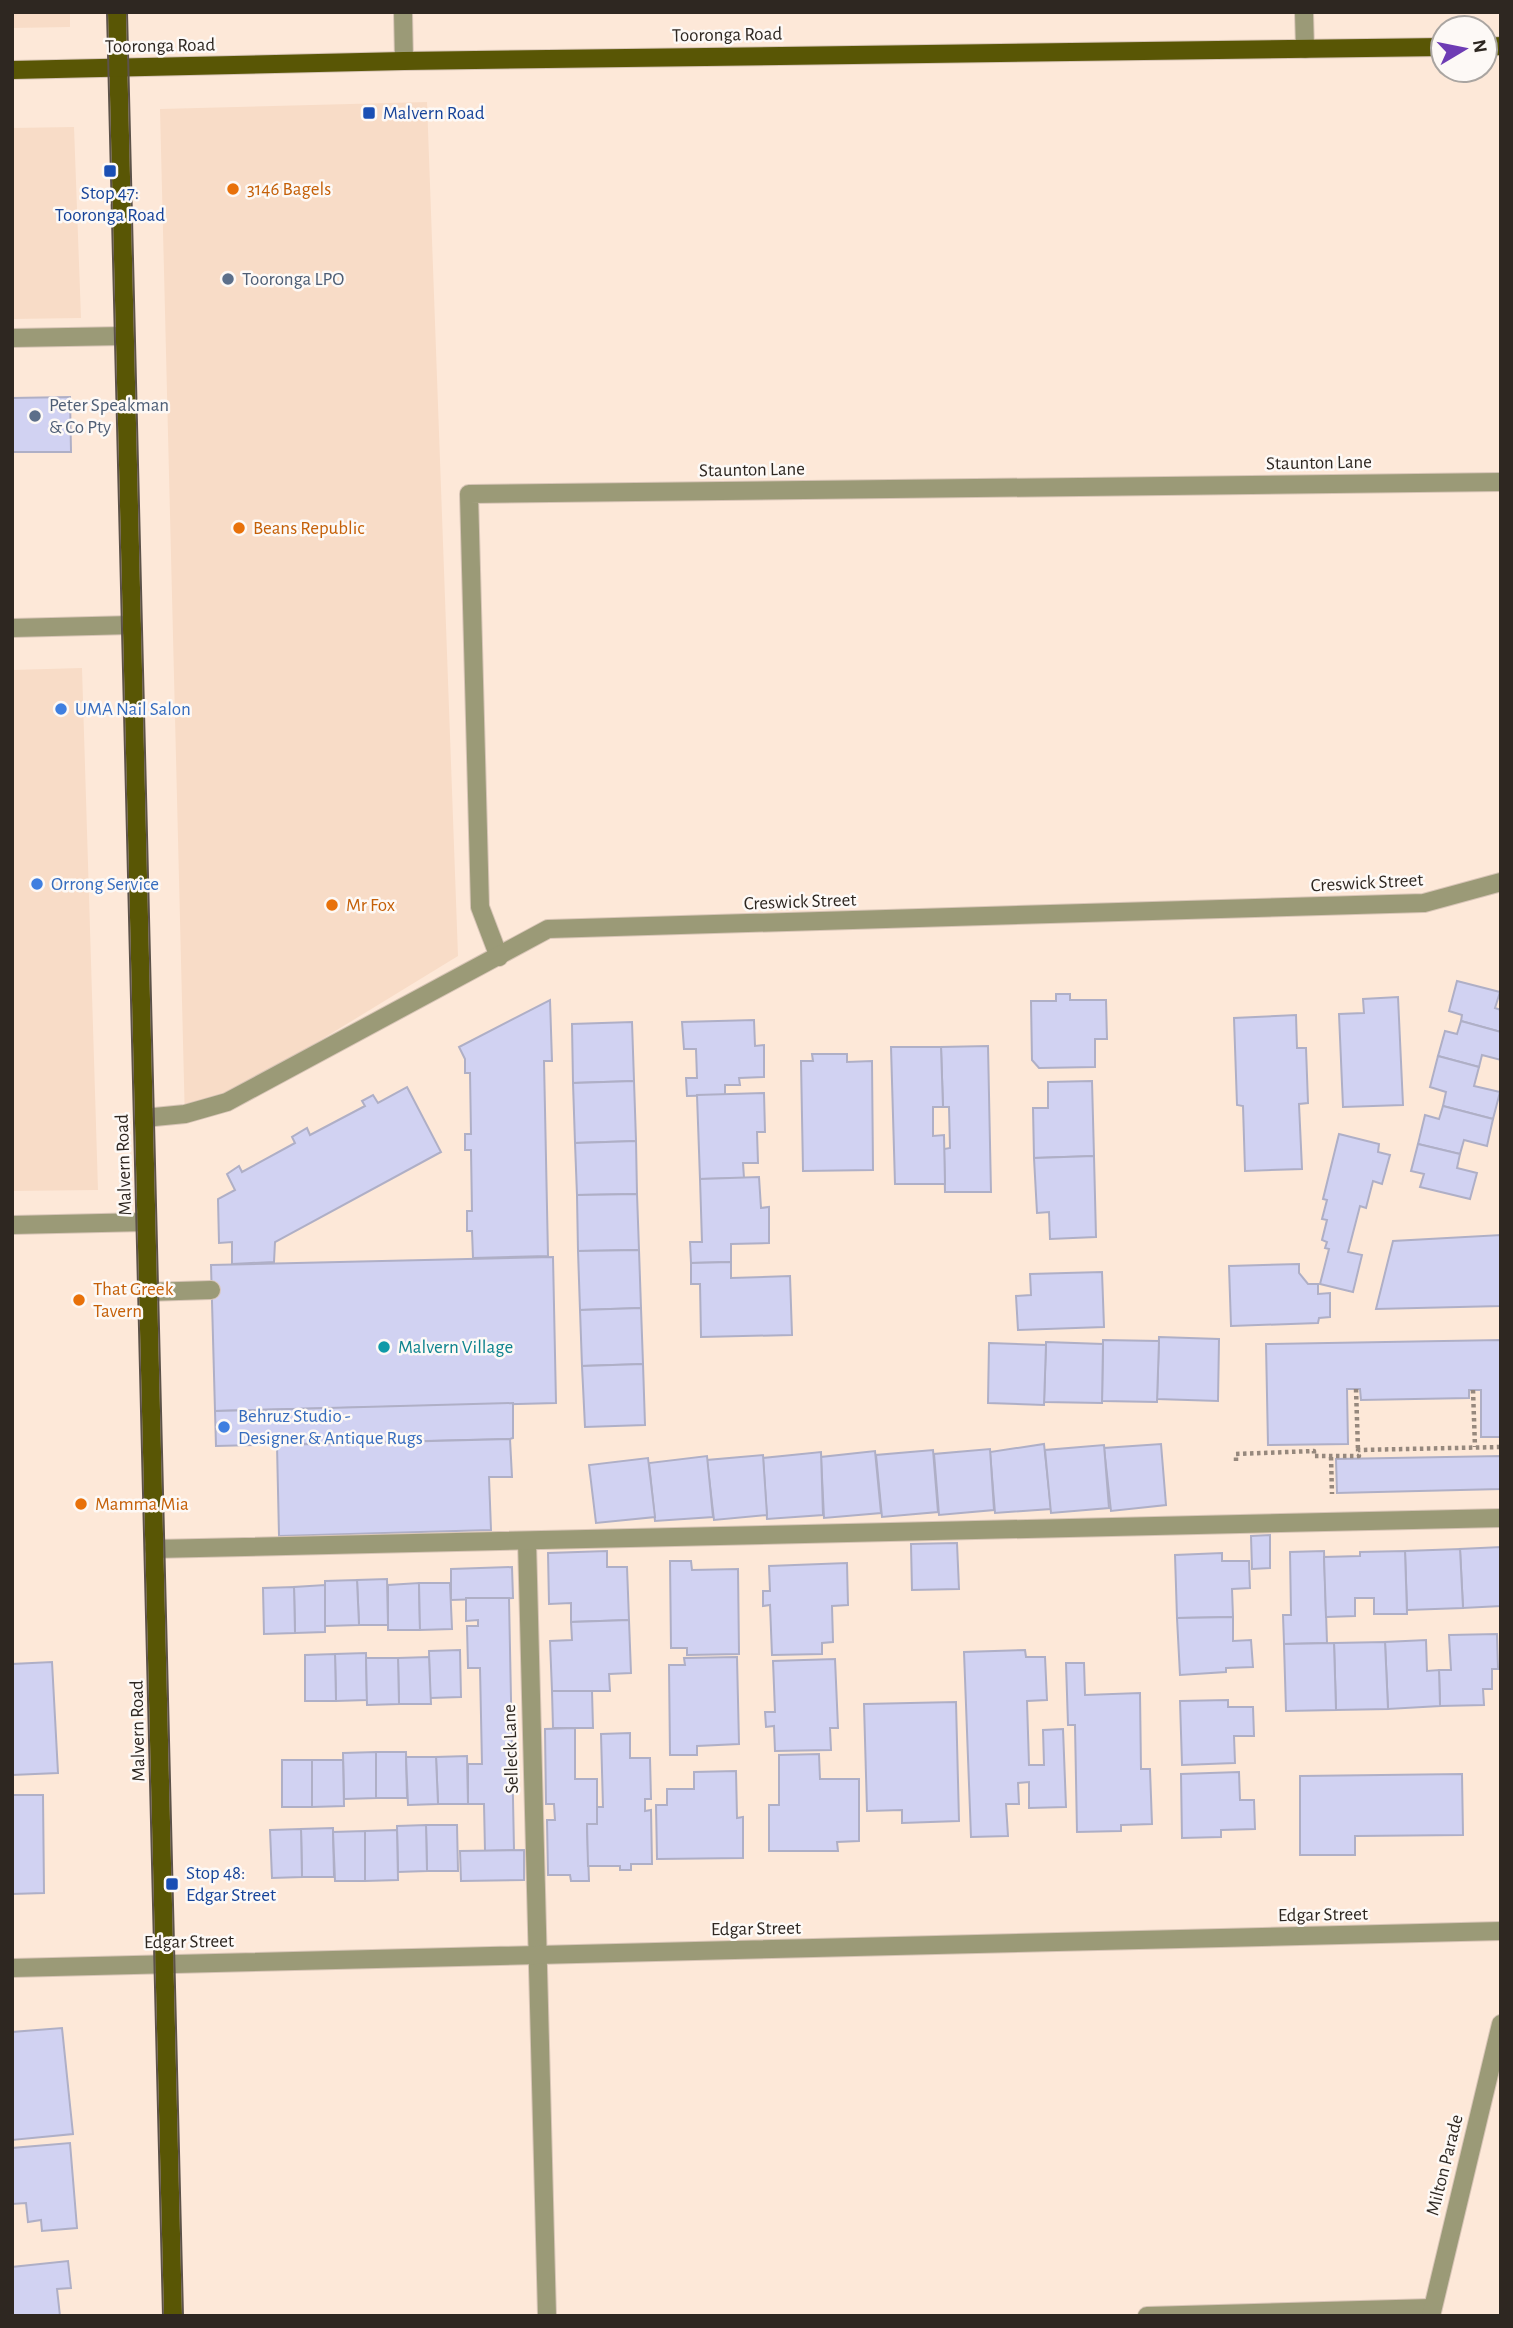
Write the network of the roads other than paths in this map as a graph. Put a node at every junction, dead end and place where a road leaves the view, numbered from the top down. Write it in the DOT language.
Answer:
graph roads {
  1 [pos="117,12"];
  2 [pos="403,12"];
  3 [pos="1304,12"];
  4 [pos="1429,47"];
  5 [pos="1305,48"];
  6 [pos="404,61"];
  7 [pos="118,68"];
  8 [pos="12,70"];
  9 [pos="124,336"];
  10 [pos="12,338"];
  11 [pos="1501,482"];
  12 [pos="132,625"];
  13 [pos="12,628"];
  14 [pos="1501,882"];
  15 [pos="499,957"];
  16 [pos="144,1118"];
  17 [pos="146,1222"];
  18 [pos="12,1225"];
  19 [pos="212,1290"];
  20 [pos="148,1292"];
  21 [pos="1501,1518"];
  22 [pos="527,1541"];
  23 [pos="154,1549"];
  24 [pos="1501,1931"];
  25 [pos="537,1955"];
  26 [pos="164,1964"];
  27 [pos="12,1968"];
  28 [pos="1501,2024"];
  29 [pos="1432,2312"];
  30 [pos="173,2316"];
  31 [pos="547,2316"];
  32 [pos="1147,2316"];
  1 -- 7 [label="main road, Malvern Road"];
  2 -- 6 [label="street"];
  3 -- 5 [label="street"];
  4 -- 5 [label="main road, Tooronga Road"];
  5 -- 6 [label="main road, Tooronga Road"];
  6 -- 7 [label="main road, Tooronga Road"];
  7 -- 8 [label="main road, Tooronga Road"];
  7 -- 9 [label="main road, Malvern Road"];
  9 -- 10 [label="street"];
  9 -- 12 [label="main road, Malvern Road"];
  11 -- 15 [label="street, Staunton Lane"];
  12 -- 13 [label="street"];
  12 -- 16 [label="main road, Malvern Road"];
  14 -- 15 [label="street, Creswick Street"];
  15 -- 16 [label="street, Creswick Street"];
  16 -- 17 [label="main road, Malvern Road"];
  17 -- 18 [label="street"];
  17 -- 20 [label="main road, Malvern Road"];
  19 -- 20 [label="street"];
  20 -- 23 [label="main road, Malvern Road"];
  21 -- 22 [label="street"];
  22 -- 23 [label="street"];
  22 -- 25 [label="street, Selleck Lane"];
  23 -- 26 [label="main road, Malvern Road"];
  24 -- 25 [label="street, Edgar Street"];
  25 -- 26 [label="street, Edgar Street"];
  25 -- 31 [label="street, Selleck Lane"];
  26 -- 27 [label="street, Edgar Street"];
  26 -- 30 [label="main road, Malvern Road"];
  28 -- 29 [label="street, Milton Parade"];
  29 -- 32 [label="street"];
}
